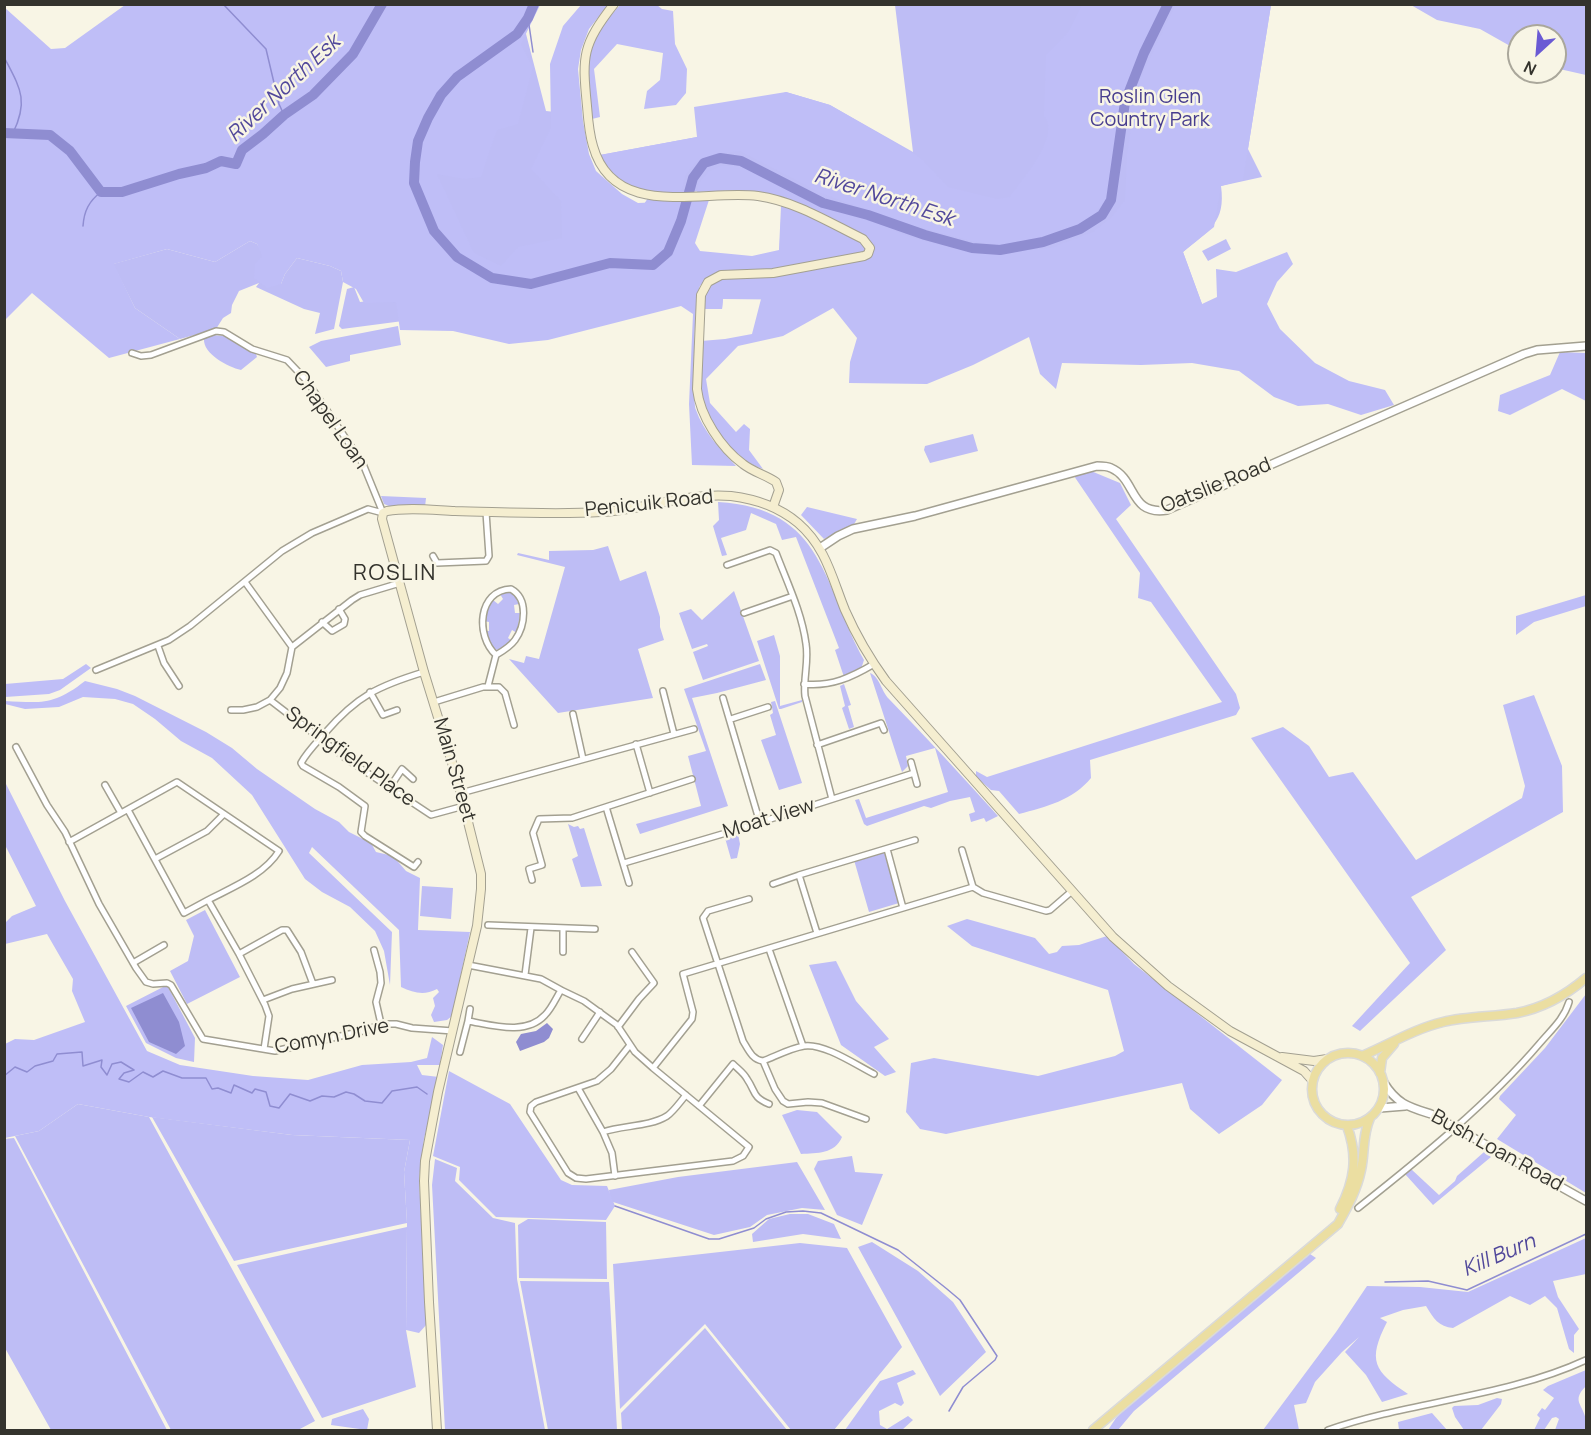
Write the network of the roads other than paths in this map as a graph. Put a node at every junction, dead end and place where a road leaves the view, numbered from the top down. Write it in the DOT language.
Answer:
graph roads {
  1 [pos="614,4"];
  2 [pos="1587,346"];
  3 [pos="132,353"];
  4 [pos="773,507"];
  5 [pos="486,512"];
  6 [pos="383,513"];
  7 [pos="820,548"];
  8 [pos="433,556"];
  9 [pos="727,565"];
  10 [pos="245,582"];
  11 [pos="400,583"];
  12 [pos="793,596"];
  13 [pos="339,609"];
  14 [pos="744,613"];
  15 [pos="322,622"];
  16 [pos="158,646"];
  17 [pos="292,647"];
  18 [pos="496,655"];
  19 [pos="874,664"];
  20 [pos="96,670"];
  21 [pos="424,672"];
  22 [pos="804,684"];
  23 [pos="170,686"];
  24 [pos="488,686"];
  25 [pos="663,691"];
  26 [pos="370,692"];
  27 [pos="723,698"];
  28 [pos="270,700"];
  29 [pos="434,702"];
  30 [pos="766,709"];
  31 [pos="231,710"];
  32 [pos="397,710"];
  33 [pos="573,714"];
  34 [pos="730,719"];
  35 [pos="514,725"];
  36 [pos="694,729"];
  37 [pos="884,730"];
  38 [pos="674,734"];
  39 [pos="321,737"];
  40 [pos="636,744"];
  41 [pos="817,745"];
  42 [pos="16,747"];
  43 [pos="582,759"];
  44 [pos="911,762"];
  45 [pos="914,773"];
  46 [pos="413,779"];
  47 [pos="692,779"];
  48 [pos="105,784"];
  49 [pos="917,784"];
  50 [pos="390,787"];
  51 [pos="461,793"];
  52 [pos="650,793"];
  53 [pos="832,800"];
  54 [pos="464,806"];
  55 [pos="606,807"];
  56 [pos="128,810"];
  57 [pos="121,813"];
  58 [pos="224,814"];
  59 [pos="760,823"];
  60 [pos="915,840"];
  61 [pos="69,842"];
  62 [pos="887,849"];
  63 [pos="962,850"];
  64 [pos="155,860"];
  65 [pos="418,862"];
  66 [pos="624,863"];
  67 [pos="799,875"];
  68 [pos="532,880"];
  69 [pos="629,883"];
  70 [pos="773,884"];
  71 [pos="973,887"];
  72 [pos="1072,891"];
  73 [pos="749,899"];
  74 [pos="208,900"];
  75 [pos="903,908"];
  76 [pos="488,926"];
  77 [pos="531,928"];
  78 [pos="563,928"];
  79 [pos="595,929"];
  80 [pos="817,933"];
  81 [pos="164,945"];
  82 [pos="769,949"];
  83 [pos="374,950"];
  84 [pos="563,952"];
  85 [pos="632,952"];
  86 [pos="239,954"];
  87 [pos="133,963"];
  88 [pos="716,964"];
  89 [pos="468,965"];
  90 [pos="525,975"];
  91 [pos="1587,978"];
  92 [pos="332,980"];
  93 [pos="313,984"];
  94 [pos="561,990"];
  95 [pos="263,1000"];
  96 [pos="1569,1002"];
  97 [pos="470,1009"];
  98 [pos="600,1012"];
  99 [pos="468,1021"];
  100 [pos="381,1024"];
  101 [pos="618,1027"];
  102 [pos="453,1031"];
  103 [pos="1403,1036"];
  104 [pos="582,1039"];
  105 [pos="630,1045"];
  106 [pos="803,1046"];
  107 [pos="264,1049"];
  108 [pos="460,1052"];
  109 [pos="1278,1056"];
  110 [pos="1362,1056"];
  111 [pos="1327,1059"];
  112 [pos="764,1061"];
  113 [pos="653,1068"];
  114 [pos="1380,1072"];
  115 [pos="874,1074"];
  116 [pos="1312,1080"];
  117 [pos="1384,1083"];
  118 [pos="578,1088"];
  119 [pos="686,1095"];
  120 [pos="769,1104"];
  121 [pos="699,1106"];
  122 [pos="1405,1106"];
  123 [pos="1380,1108"];
  124 [pos="1370,1118"];
  125 [pos="866,1119"];
  126 [pos="1347,1126"];
  127 [pos="1455,1127"];
  128 [pos="603,1132"];
  129 [pos="615,1176"];
  130 [pos="1587,1202"];
  131 [pos="1358,1208"];
  132 [pos="1323,1236"];
  133 [pos="1587,1360"];
  134 [pos="437,1431"];
  135 [pos="1093,1431"];
  136 [pos="1328,1431"];
  1 -- 4 [label="main road"];
  2 -- 7 [label="street, Oatslie Road"];
  3 -- 6 [label="street, Chapel Loan"];
  4 -- 5 [label="main road, Penicuik Road"];
  4 -- 7 [label="main road, Penicuik Road"];
  5 -- 6 [label="main road, Penicuik Road"];
  5 -- 8 [label="street"];
  6 -- 10 [label="street"];
  6 -- 11 [label="main road, Main Street"];
  7 -- 19 [label="main road, Penicuik Road"];
  9 -- 12 [label="street"];
  10 -- 16 [label="street"];
  10 -- 17 [label="street"];
  11 -- 13 [label="street"];
  11 -- 21 [label="main road, Main Street"];
  12 -- 14 [label="street"];
  12 -- 22 [label="street"];
  13 -- 15 [label="street"];
  13 -- 15 [label="street"];
  15 -- 17 [label="street"];
  16 -- 20 [label="street"];
  16 -- 23 [label="street"];
  17 -- 28 [label="street"];
  18 -- 18 [label="street"];
  18 -- 24 [label="street"];
  19 -- 22 [label="street"];
  19 -- 72 [label="main road, Penicuik Road"];
  21 -- 26 [label="street"];
  21 -- 29 [label="main road, Main Street"];
  22 -- 41 [label="street"];
  24 -- 29 [label="street"];
  24 -- 35 [label="street"];
  25 -- 38 [label="street"];
  26 -- 32 [label="street"];
  26 -- 39 [label="street"];
  27 -- 34 [label="street"];
  28 -- 31 [label="street"];
  28 -- 39 [label="street, Springfield Place"];
  29 -- 51 [label="main road, Main Street"];
  30 -- 34 [label="street"];
  33 -- 43 [label="street"];
  34 -- 59 [label="street"];
  36 -- 38 [label="street"];
  37 -- 41 [label="street"];
  38 -- 40 [label="street"];
  39 -- 50 [label="street, Springfield Place"];
  39 -- 65 [label="street"];
  40 -- 43 [label="street"];
  40 -- 52 [label="street"];
  41 -- 53 [label="street"];
  42 -- 61 [label="street"];
  43 -- 51 [label="street"];
  44 -- 45 [label="street"];
  45 -- 49 [label="street"];
  45 -- 53 [label="street, Moat View"];
  46 -- 50 [label="street"];
  47 -- 52 [label="street"];
  48 -- 57 [label="street"];
  50 -- 54 [label="street, Springfield Place"];
  51 -- 54 [label="main road, Main Street"];
  52 -- 55 [label="street"];
  53 -- 59 [label="street, Moat View"];
  54 -- 89 [label="main road, Main Street"];
  55 -- 66 [label="street"];
  55 -- 68 [label="street"];
  56 -- 57 [label="street"];
  56 -- 58 [label="street"];
  56 -- 64 [label="street"];
  57 -- 61 [label="street"];
  58 -- 64 [label="street"];
  58 -- 74 [label="street"];
  59 -- 66 [label="street, Moat View"];
  60 -- 62 [label="street"];
  61 -- 87 [label="street"];
  62 -- 67 [label="street"];
  62 -- 75 [label="street"];
  63 -- 71 [label="street"];
  64 -- 74 [label="street"];
  66 -- 69 [label="street"];
  67 -- 70 [label="street"];
  67 -- 80 [label="street"];
  71 -- 72 [label="street"];
  71 -- 75 [label="street"];
  72 -- 109 [label="main road, Penicuik Road"];
  73 -- 88 [label="street"];
  74 -- 86 [label="street"];
  75 -- 80 [label="street"];
  76 -- 77 [label="street"];
  77 -- 78 [label="street"];
  77 -- 90 [label="street"];
  78 -- 79 [label="street"];
  78 -- 84 [label="street"];
  80 -- 82 [label="street"];
  81 -- 87 [label="street"];
  82 -- 88 [label="street"];
  82 -- 106 [label="street"];
  83 -- 100 [label="street"];
  85 -- 101 [label="street"];
  86 -- 93 [label="street"];
  86 -- 95 [label="street"];
  87 -- 107 [label="street, Comyn Drive"];
  88 -- 112 [label="street"];
  88 -- 113 [label="street"];
  89 -- 90 [label="street"];
  89 -- 102 [label="main road, Main Street"];
  90 -- 94 [label="street"];
  91 -- 103 [label="main road"];
  92 -- 93 [label="street"];
  93 -- 95 [label="street"];
  94 -- 98 [label="street"];
  94 -- 99 [label="street"];
  95 -- 107 [label="street"];
  96 -- 127 [label="street"];
  97 -- 99 [label="street"];
  98 -- 101 [label="street"];
  98 -- 104 [label="street"];
  99 -- 108 [label="street"];
  100 -- 102 [label="street, Comyn Drive"];
  100 -- 107 [label="street, Comyn Drive"];
  101 -- 105 [label="street"];
  102 -- 134 [label="main road, Main Street"];
  103 -- 110 [label="main road"];
  103 -- 114 [label="main road"];
  105 -- 113 [label="street"];
  105 -- 118 [label="street"];
  106 -- 112 [label="street"];
  106 -- 115 [label="street"];
  109 -- 111 [label="main road"];
  109 -- 116 [label="main road, Penicuik Road"];
  110 -- 111 [label="main road"];
  110 -- 114 [label="main road"];
  111 -- 116 [label="main road"];
  112 -- 125 [label="street"];
  113 -- 119 [label="street"];
  114 -- 117 [label="main road"];
  116 -- 126 [label="main road"];
  117 -- 122 [label="street, Bush Loan Road"];
  117 -- 123 [label="main road"];
  118 -- 128 [label="street"];
  118 -- 129 [label="street"];
  119 -- 121 [label="street"];
  119 -- 128 [label="street"];
  120 -- 121 [label="street"];
  121 -- 129 [label="street"];
  122 -- 123 [label="street, Bush Loan Road"];
  122 -- 127 [label="street, Bush Loan Road"];
  123 -- 124 [label="main road"];
  124 -- 126 [label="main road"];
  124 -- 132 [label="main road"];
  126 -- 132 [label="main road"];
  127 -- 130 [label="street, Bush Loan Road"];
  127 -- 131 [label="street"];
  128 -- 129 [label="street"];
  132 -- 135 [label="main road"];
  133 -- 136 [label="street"];
}
